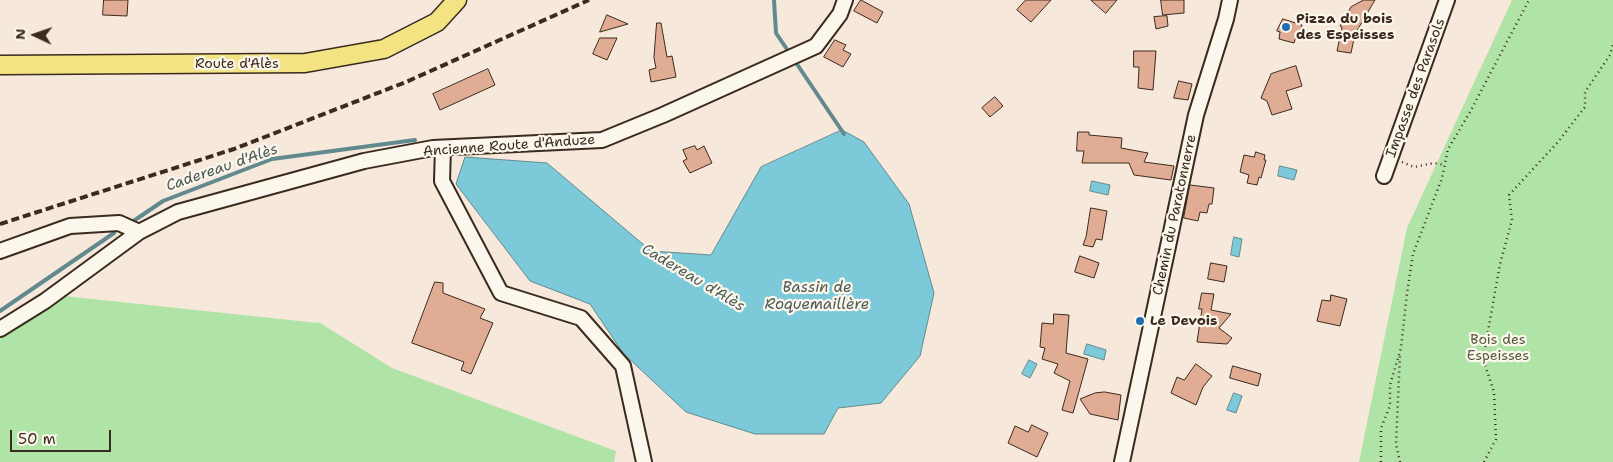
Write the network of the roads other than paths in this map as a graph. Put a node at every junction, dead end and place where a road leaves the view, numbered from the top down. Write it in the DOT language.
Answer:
graph roads {
  1 [pos="457,0"];
  2 [pos="845,0"];
  3 [pos="1230,0"];
  4 [pos="1447,0"];
  5 [pos="0,65"];
  6 [pos="443,148"];
  7 [pos="1384,176"];
  8 [pos="139,232"];
  9 [pos="0,251"];
  10 [pos="0,329"];
  11 [pos="644,462"];
  12 [pos="1122,462"];
  1 -- 5 [label="main road, Route d'Alès"];
  2 -- 6 [label="street, Ancienne Route d'Anduze"];
  3 -- 12 [label="street, Chemin du Paratonnerre"];
  4 -- 7 [label="street, Impasse des Parasols"];
  6 -- 8 [label="street, Ancienne Route d'Anduze"];
  6 -- 11 [label="street"];
  8 -- 9 [label="street"];
  8 -- 10 [label="street, Ancienne Route d'Anduze"];
}
